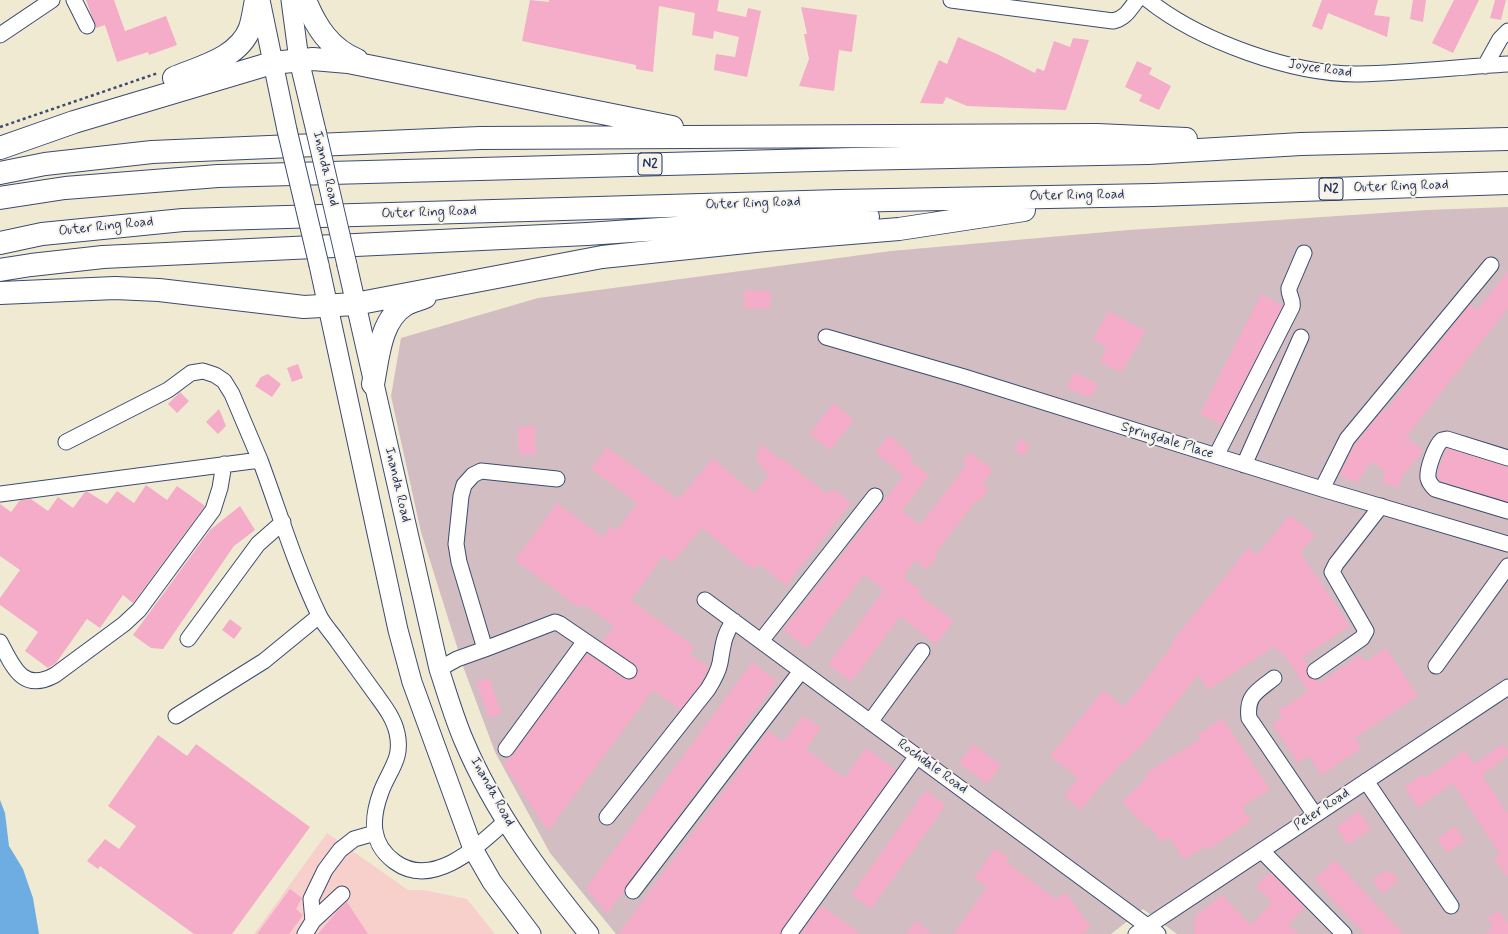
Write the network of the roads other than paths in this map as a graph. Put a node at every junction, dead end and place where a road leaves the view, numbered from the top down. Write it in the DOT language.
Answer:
graph roads {
  1 [pos="52,0"];
  2 [pos="74,0"];
  3 [pos="256,0"];
  4 [pos="260,0"];
  5 [pos="291,0"];
  6 [pos="305,0"];
  7 [pos="951,0"];
  8 [pos="1137,0"];
  9 [pos="1148,0"];
  10 [pos="87,26"];
  11 [pos="1508,31"];
  12 [pos="0,35"];
  13 [pos="299,60"];
  14 [pos="272,63"];
  15 [pos="1508,64"];
  16 [pos="1485,66"];
  17 [pos="374,67"];
  18 [pos="74,122"];
  19 [pos="732,136"];
  20 [pos="1508,139"];
  21 [pos="1301,144"];
  22 [pos="0,148"];
  23 [pos="0,174"];
  24 [pos="1508,183"];
  25 [pos="1153,195"];
  26 [pos="0,198"];
  27 [pos="999,213"];
  28 [pos="0,243"];
  29 [pos="1304,253"];
  30 [pos="1491,265"];
  31 [pos="0,270"];
  32 [pos="460,283"];
  33 [pos="0,293"];
  34 [pos="355,304"];
  35 [pos="327,307"];
  36 [pos="826,337"];
  37 [pos="1301,337"];
  38 [pos="373,384"];
  39 [pos="66,442"];
  40 [pos="1216,456"];
  41 [pos="1508,458"];
  42 [pos="260,460"];
  43 [pos="224,464"];
  44 [pos="1244,465"];
  45 [pos="557,479"];
  46 [pos="1322,489"];
  47 [pos="0,494"];
  48 [pos="875,496"];
  49 [pos="1381,506"];
  50 [pos="1508,511"];
  51 [pos="283,522"];
  52 [pos="1508,544"];
  53 [pos="1508,566"];
  54 [pos="705,600"];
  55 [pos="319,616"];
  56 [pos="734,621"];
  57 [pos="188,639"];
  58 [pos="586,641"];
  59 [pos="761,641"];
  60 [pos="0,642"];
  61 [pos="485,649"];
  62 [pos="922,651"];
  63 [pos="1436,666"];
  64 [pos="439,669"];
  65 [pos="629,671"];
  66 [pos="801,671"];
  67 [pos="1316,671"];
  68 [pos="1274,678"];
  69 [pos="1508,687"];
  70 [pos="176,716"];
  71 [pos="870,722"];
  72 [pos="506,749"];
  73 [pos="917,756"];
  74 [pos="1366,781"];
  75 [pos="1315,815"];
  76 [pos="607,817"];
  77 [pos="507,820"];
  78 [pos="375,833"];
  79 [pos="473,849"];
  80 [pos="1262,850"];
  81 [pos="633,891"];
  82 [pos="342,894"];
  83 [pos="1451,906"];
  84 [pos="309,928"];
  85 [pos="1147,931"];
  86 [pos="531,934"];
  87 [pos="589,934"];
  88 [pos="789,934"];
  89 [pos="1344,934"];
  1 -- 12 [label="street"];
  2 -- 10 [label="street"];
  3 -- 18 [label="highway"];
  4 -- 14 [label="main road, Inanda Road"];
  5 -- 13 [label="main road, Inanda Road"];
  6 -- 17 [label="highway"];
  7 -- 8 [label="street"];
  9 -- 16 [label="street, Joyce Road"];
  11 -- 16 [label="street"];
  13 -- 14 [label="highway"];
  13 -- 17 [label="highway"];
  13 -- 34 [label="main road, Inanda Road, bridge"];
  14 -- 18 [label="highway"];
  14 -- 35 [label="main road, Inanda Road, bridge"];
  15 -- 16 [label="street, Joyce Road"];
  17 -- 19 [label="highway"];
  18 -- 22 [label="highway"];
  19 -- 21 [label="highway"];
  19 -- 23 [label="highway"];
  20 -- 21 [label="highway, N2"];
  21 -- 26 [label="highway, N2"];
  24 -- 25 [label="highway, Outer Ring Road / N2"];
  25 -- 27 [label="highway"];
  25 -- 28 [label="highway, Outer Ring Road / N2"];
  27 -- 31 [label="highway"];
  27 -- 32 [label="highway"];
  29 -- 40 [label="street"];
  30 -- 46 [label="street"];
  32 -- 34 [label="highway"];
  32 -- 38 [label="highway"];
  33 -- 35 [label="highway"];
  34 -- 35 [label="highway"];
  34 -- 38 [label="main road, Inanda Road"];
  35 -- 79 [label="main road, Inanda Road"];
  36 -- 40 [label="street, Springdale Place"];
  37 -- 44 [label="street"];
  38 -- 64 [label="main road, Inanda Road"];
  39 -- 42 [label="street"];
  40 -- 44 [label="street, Springdale Place"];
  41 -- 50 [label="street"];
  42 -- 43 [label="street"];
  42 -- 51 [label="street"];
  43 -- 47 [label="street"];
  43 -- 60 [label="street"];
  44 -- 46 [label="street, Springdale Place"];
  45 -- 61 [label="street"];
  46 -- 49 [label="street, Springdale Place"];
  48 -- 59 [label="street"];
  49 -- 52 [label="street, Springdale Place"];
  49 -- 67 [label="street"];
  51 -- 55 [label="street"];
  51 -- 57 [label="street"];
  53 -- 63 [label="street"];
  54 -- 56 [label="street, Rochdale Road"];
  55 -- 70 [label="street"];
  55 -- 78 [label="street"];
  56 -- 59 [label="street, Rochdale Road"];
  56 -- 76 [label="street"];
  58 -- 61 [label="street"];
  58 -- 65 [label="street"];
  58 -- 72 [label="street"];
  59 -- 66 [label="street, Rochdale Road"];
  61 -- 64 [label="street"];
  62 -- 71 [label="street"];
  64 -- 77 [label="main road, Inanda Road"];
  66 -- 71 [label="street, Rochdale Road"];
  66 -- 81 [label="street"];
  68 -- 75 [label="street"];
  69 -- 74 [label="street, Peter Road"];
  71 -- 73 [label="street, Rochdale Road"];
  73 -- 85 [label="street, Rochdale Road"];
  73 -- 88 [label="street"];
  74 -- 75 [label="street, Peter Road"];
  74 -- 83 [label="street"];
  75 -- 80 [label="street, Peter Road"];
  77 -- 79 [label="street"];
  77 -- 87 [label="main road, Inanda Road"];
  78 -- 79 [label="street"];
  78 -- 84 [label="street"];
  79 -- 86 [label="main road, Inanda Road"];
  80 -- 85 [label="street, Peter Road"];
  80 -- 89 [label="street"];
  82 -- 84 [label="street"];
}
